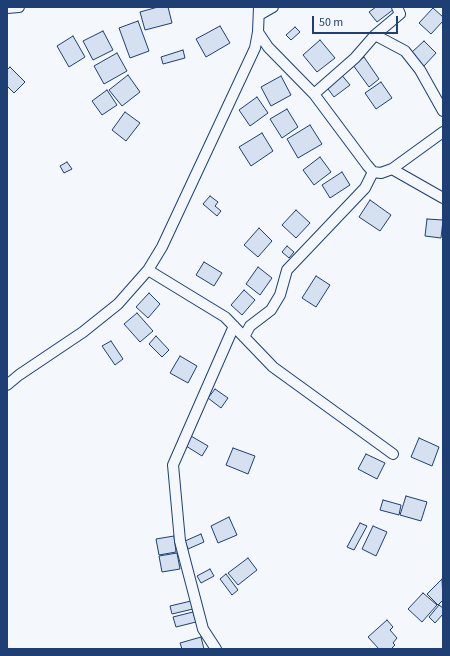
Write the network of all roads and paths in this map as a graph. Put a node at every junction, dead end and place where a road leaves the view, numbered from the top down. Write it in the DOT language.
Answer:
graph roads {
  1 [pos="19,7"];
  2 [pos="273,7"];
  3 [pos="397,7"];
  4 [pos="7,8"];
  5 [pos="259,11"];
  6 [pos="258,32"];
  7 [pos="375,35"];
  8 [pos="314,94"];
  9 [pos="443,111"];
  10 [pos="443,132"];
  11 [pos="392,169"];
  12 [pos="374,172"];
  13 [pos="443,198"];
  14 [pos="148,270"];
  15 [pos="234,326"];
  16 [pos="244,337"];
  17 [pos="7,385"];
  18 [pos="393,454"];
  19 [pos="216,649"];
  1 -- 4 [label="street"];
  2 -- 5 [label="street"];
  3 -- 7 [label="street"];
  5 -- 6 [label="street"];
  6 -- 8 [label="street"];
  6 -- 14 [label="street"];
  7 -- 8 [label="street"];
  7 -- 9 [label="street"];
  8 -- 12 [label="street"];
  10 -- 11 [label="street"];
  11 -- 12 [label="street"];
  11 -- 13 [label="street"];
  12 -- 16 [label="street"];
  14 -- 15 [label="street"];
  14 -- 17 [label="street"];
  15 -- 16 [label="street"];
  15 -- 19 [label="street"];
  16 -- 18 [label="street"];
}
